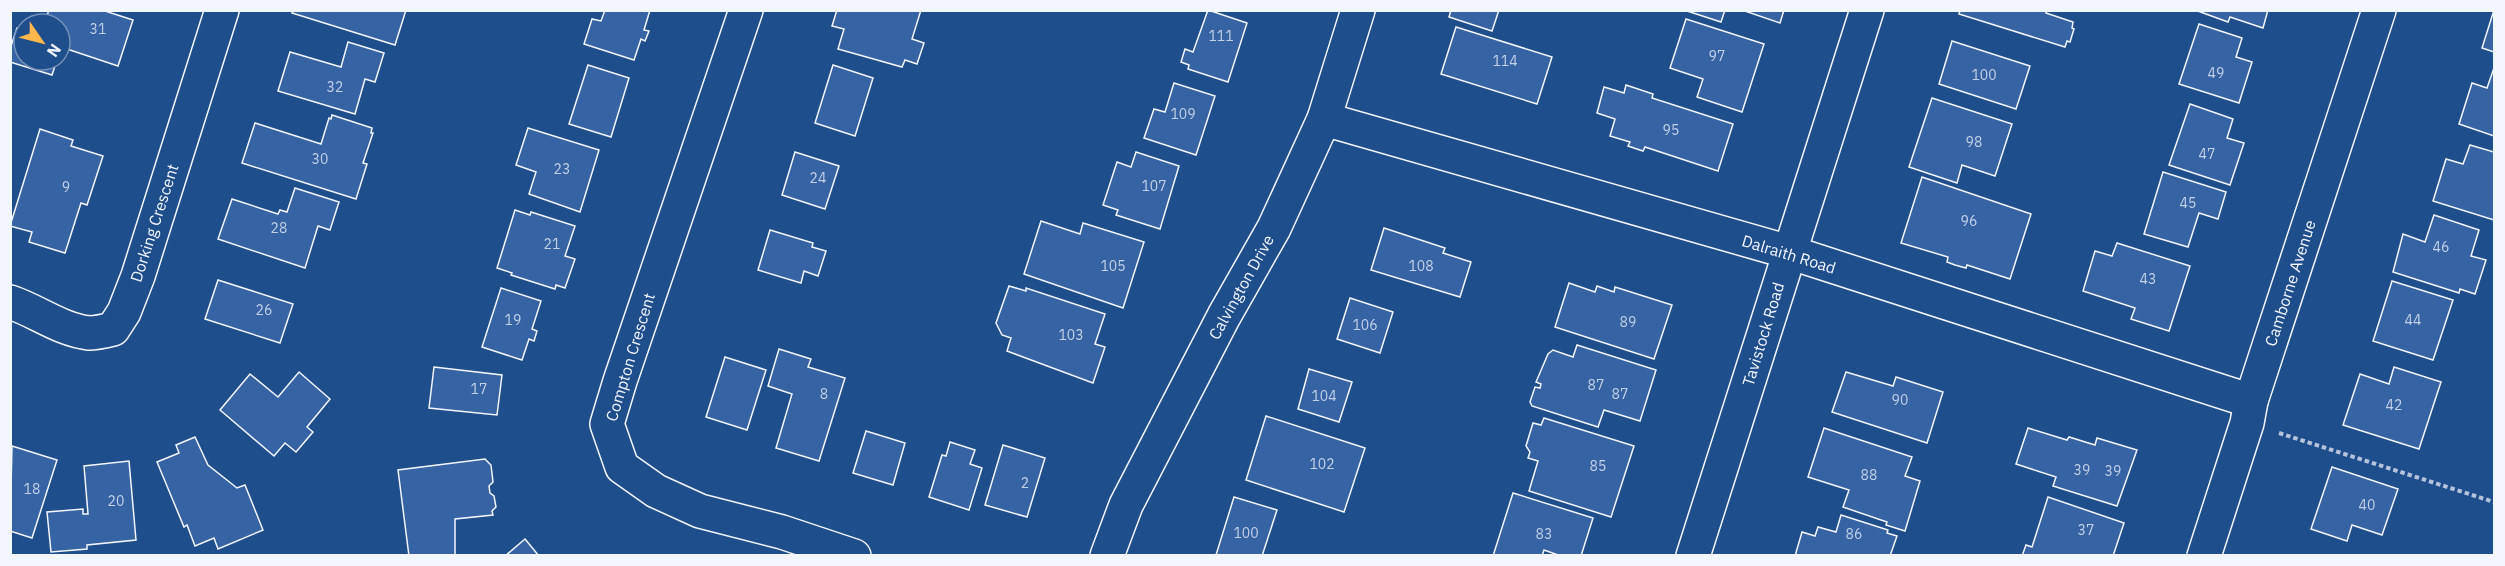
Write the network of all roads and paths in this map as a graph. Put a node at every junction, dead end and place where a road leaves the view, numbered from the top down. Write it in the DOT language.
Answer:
graph roads {
  1 [pos="222,10"];
  2 [pos="746,10"];
  3 [pos="1358,10"];
  4 [pos="1867,10"];
  5 [pos="2379,10"];
  6 [pos="1324,119"];
  7 [pos="1789,252"];
  8 [pos="10,302"];
  9 [pos="2249,412"];
  10 [pos="2494,502"];
  11 [pos="854,555"];
  12 [pos="1107,555"];
  13 [pos="1693,555"];
  14 [pos="2204,555"];
  1 -- 8 [label="street, Dorking Crescent"];
  2 -- 11 [label="street, Compton Crescent"];
  3 -- 6 [label="street, Calvington Drive"];
  4 -- 7 [label="street, Tavistock Road"];
  5 -- 9 [label="street, Camborne Avenue"];
  6 -- 7 [label="street, Dalraith Road"];
  6 -- 12 [label="street, Calvington Drive"];
  7 -- 9 [label="street, Dalraith Road"];
  7 -- 13 [label="street, Tavistock Road"];
  9 -- 10 [label="path"];
  9 -- 14 [label="street, Camborne Avenue"];
}
